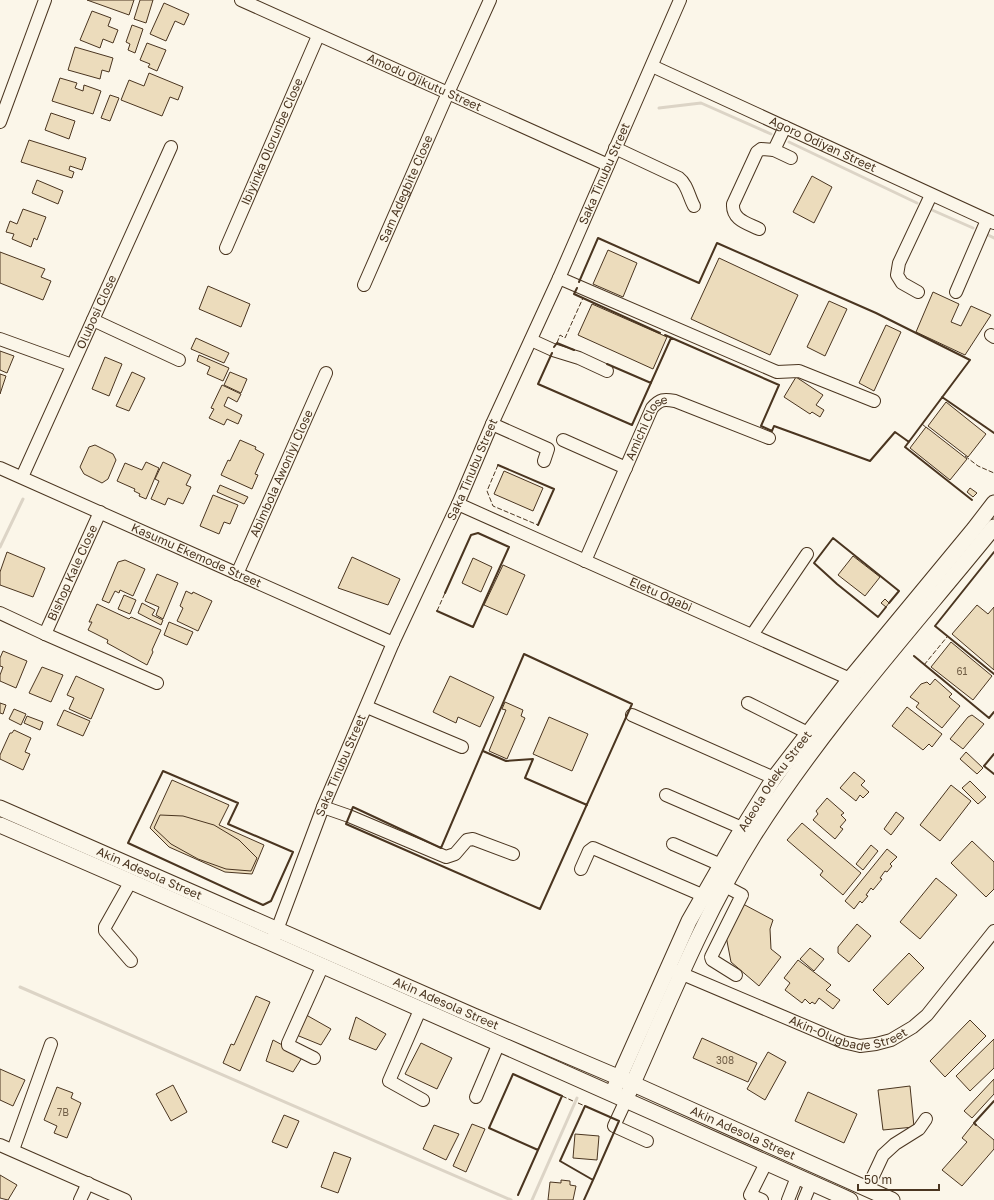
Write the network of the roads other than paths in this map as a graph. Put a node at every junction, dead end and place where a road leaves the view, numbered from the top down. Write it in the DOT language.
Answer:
graph roads {
  1 [pos="45,0"];
  2 [pos="241,0"];
  3 [pos="490,0"];
  4 [pos="680,0"];
  5 [pos="267,5"];
  6 [pos="318,36"];
  7 [pos="652,66"];
  8 [pos="448,92"];
  9 [pos="0,122"];
  10 [pos="785,127"];
  11 [pos="171,147"];
  12 [pos="615,148"];
  13 [pos="774,150"];
  14 [pos="791,158"];
  15 [pos="608,165"];
  16 [pos="931,195"];
  17 [pos="694,206"];
  18 [pos="991,222"];
  19 [pos="759,229"];
  20 [pos="226,248"];
  21 [pos="559,278"];
  22 [pos="364,285"];
  23 [pos="918,292"];
  24 [pos="956,292"];
  25 [pos="93,320"];
  26 [pos="0,339"];
  27 [pos="531,340"];
  28 [pos="179,360"];
  29 [pos="72,365"];
  30 [pos="607,371"];
  31 [pos="326,373"];
  32 [pos="874,401"];
  33 [pos="492,424"];
  34 [pos="769,438"];
  35 [pos="563,440"];
  36 [pos="544,461"];
  37 [pos="0,468"];
  38 [pos="626,468"];
  39 [pos="22,477"];
  40 [pos="994,503"];
  41 [pos="458,504"];
  42 [pos="100,512"];
  43 [pos="984,531"];
  44 [pos="807,554"];
  45 [pos="585,561"];
  46 [pos="238,574"];
  47 [pos="0,612"];
  48 [pos="45,634"];
  49 [pos="752,636"];
  50 [pos="393,643"];
  51 [pos="157,683"];
  52 [pos="855,684"];
  53 [pos="748,703"];
  54 [pos="367,707"];
  55 [pos="632,715"];
  56 [pos="808,733"];
  57 [pos="462,748"];
  58 [pos="774,778"];
  59 [pos="666,795"];
  60 [pos="323,807"];
  61 [pos="0,808"];
  62 [pos="0,825"];
  63 [pos="742,828"];
  64 [pos="673,844"];
  65 [pos="513,854"];
  66 [pos="721,865"];
  67 [pos="581,869"];
  68 [pos="131,881"];
  69 [pos="725,886"];
  70 [pos="702,895"];
  71 [pos="994,931"];
  72 [pos="274,936"];
  73 [pos="131,961"];
  74 [pos="323,965"];
  75 [pos="668,967"];
  76 [pos="682,974"];
  77 [pos="736,974"];
  78 [pos="420,1010"];
  79 [pos="499,1043"];
  80 [pos="51,1044"];
  81 [pos="314,1058"];
  82 [pos="626,1081"];
  83 [pos="476,1097"];
  84 [pos="619,1097"];
  85 [pos="423,1100"];
  86 [pos="926,1119"];
  87 [pos="647,1141"];
  88 [pos="0,1145"];
  89 [pos="13,1150"];
  90 [pos="766,1163"];
  91 [pos="797,1177"];
  92 [pos="88,1183"];
  93 [pos="811,1183"];
  94 [pos="867,1189"];
  95 [pos="844,1199"];
  96 [pos="80,1200"];
  97 [pos="125,1200"];
  98 [pos="762,1200"];
  99 [pos="788,1200"];
  100 [pos="804,1200"];
  101 [pos="892,1200"];
  1 -- 9 [label="street"];
  2 -- 5 [label="street, Amodu Ojikutu Street"];
  3 -- 8 [label="street, Sam Adegbite Close"];
  4 -- 7 [label="street, Saka Tinubu Street"];
  5 -- 6 [label="street, Amodu Ojikutu Street"];
  6 -- 8 [label="street, Amodu Ojikutu Street"];
  6 -- 20 [label="street, Ibiyinka Olorunbe Close"];
  7 -- 10 [label="street, Agoro Odiyan Street"];
  7 -- 12 [label="street, Saka Tinubu Street"];
  8 -- 15 [label="street, Amodu Ojikutu Street"];
  8 -- 22 [label="street, Sam Adegbite Close"];
  10 -- 13 [label="street"];
  10 -- 16 [label="street, Agoro Odiyan Street"];
  11 -- 25 [label="street, Olubosi Close"];
  12 -- 15 [label="street, Saka Tinubu Street"];
  12 -- 17 [label="street"];
  13 -- 14 [label="street"];
  13 -- 19 [label="street"];
  15 -- 21 [label="street, Saka Tinubu Street"];
  16 -- 18 [label="street, Agoro Odiyan Street"];
  16 -- 23 [label="street"];
  18 -- 24 [label="street"];
  21 -- 27 [label="street, Saka Tinubu Street"];
  21 -- 32 [label="street"];
  25 -- 28 [label="street"];
  25 -- 29 [label="street, Olubosi Close"];
  26 -- 29 [label="street"];
  27 -- 30 [label="street"];
  27 -- 33 [label="street, Saka Tinubu Street"];
  29 -- 39 [label="street, Olubosi Close"];
  31 -- 46 [label="street, Abimbola Awoniyi Close"];
  33 -- 36 [label="street"];
  33 -- 41 [label="street, Saka Tinubu Street"];
  34 -- 38 [label="street, Amichi Close"];
  35 -- 38 [label="street"];
  37 -- 39 [label="street, Kasumu Ekemode Street"];
  38 -- 45 [label="street, Amichi Close"];
  39 -- 42 [label="street, Kasumu Ekemode Street"];
  40 -- 43 [label="main road, Adeola Odeku Street"];
  41 -- 45 [label="street, Eletu Ogabi"];
  41 -- 50 [label="street, Saka Tinubu Street"];
  42 -- 46 [label="street, Kasumu Ekemode Street"];
  42 -- 48 [label="street, Bishop Kale Close"];
  43 -- 52 [label="main road, Adeola Odeku Street"];
  44 -- 49 [label="street"];
  45 -- 49 [label="street, Eletu Ogabi"];
  46 -- 50 [label="street, Kasumu Ekemode Street"];
  47 -- 48 [label="street, Bishop Kale Close"];
  48 -- 51 [label="street, Bishop Kale Close"];
  49 -- 52 [label="street, Eletu Ogabi"];
  50 -- 54 [label="street, Saka Tinubu Street"];
  52 -- 56 [label="main road, Adeola Odeku Street"];
  52 -- 69 [label="main road, Adeola Odeku Street"];
  53 -- 56 [label="street"];
  54 -- 57 [label="street"];
  54 -- 60 [label="street, Saka Tinubu Street"];
  55 -- 58 [label="street"];
  56 -- 58 [label="main road, Adeola Odeku Street"];
  58 -- 63 [label="main road, Adeola Odeku Street"];
  59 -- 63 [label="street"];
  60 -- 65 [label="street"];
  60 -- 72 [label="street, Saka Tinubu Street"];
  61 -- 72 [label="main road, Akin Adesola Street"];
  62 -- 68 [label="main road, Akin Adesola Street"];
  63 -- 66 [label="main road, Adeola Odeku Street"];
  64 -- 66 [label="street"];
  66 -- 70 [label="main road, Adeola Odeku Street"];
  67 -- 70 [label="street"];
  68 -- 72 [label="main road, Akin Adesola Street"];
  68 -- 73 [label="street"];
  69 -- 76 [label="main road, Adeola Odeku Street"];
  69 -- 77 [label="street"];
  70 -- 75 [label="main road, Adeola Odeku Street"];
  71 -- 76 [label="street, Akin-Olugbade Street"];
  72 -- 74 [label="main road, Akin Adesola Street"];
  72 -- 82 [label="main road, Akin Adesola Street"];
  74 -- 78 [label="main road, Akin Adesola Street"];
  74 -- 81 [label="street"];
  75 -- 76 [label="street, Akin-Olugbade Street"];
  75 -- 82 [label="main road, Adeola Odeku Street"];
  76 -- 82 [label="main road, Adeola Odeku Street"];
  78 -- 79 [label="main road, Akin Adesola Street"];
  78 -- 85 [label="street"];
  79 -- 83 [label="street"];
  79 -- 84 [label="main road, Akin Adesola Street"];
  80 -- 89 [label="street"];
  82 -- 84 [label="main road, Adeola Odeku Street"];
  82 -- 94 [label="main road, Akin Adesola Street"];
  84 -- 87 [label="street"];
  84 -- 90 [label="main road, Akin Adesola Street"];
  86 -- 94 [label="street"];
  88 -- 89 [label="street"];
  89 -- 92 [label="street"];
  90 -- 91 [label="main road, Akin Adesola Street"];
  90 -- 98 [label="street"];
  91 -- 93 [label="main road, Akin Adesola Street"];
  91 -- 99 [label="street"];
  92 -- 96 [label="street"];
  92 -- 97 [label="street"];
  93 -- 95 [label="main road, Akin Adesola Street"];
  93 -- 100 [label="street"];
  94 -- 101 [label="main road, Akin Adesola Street"];
}
